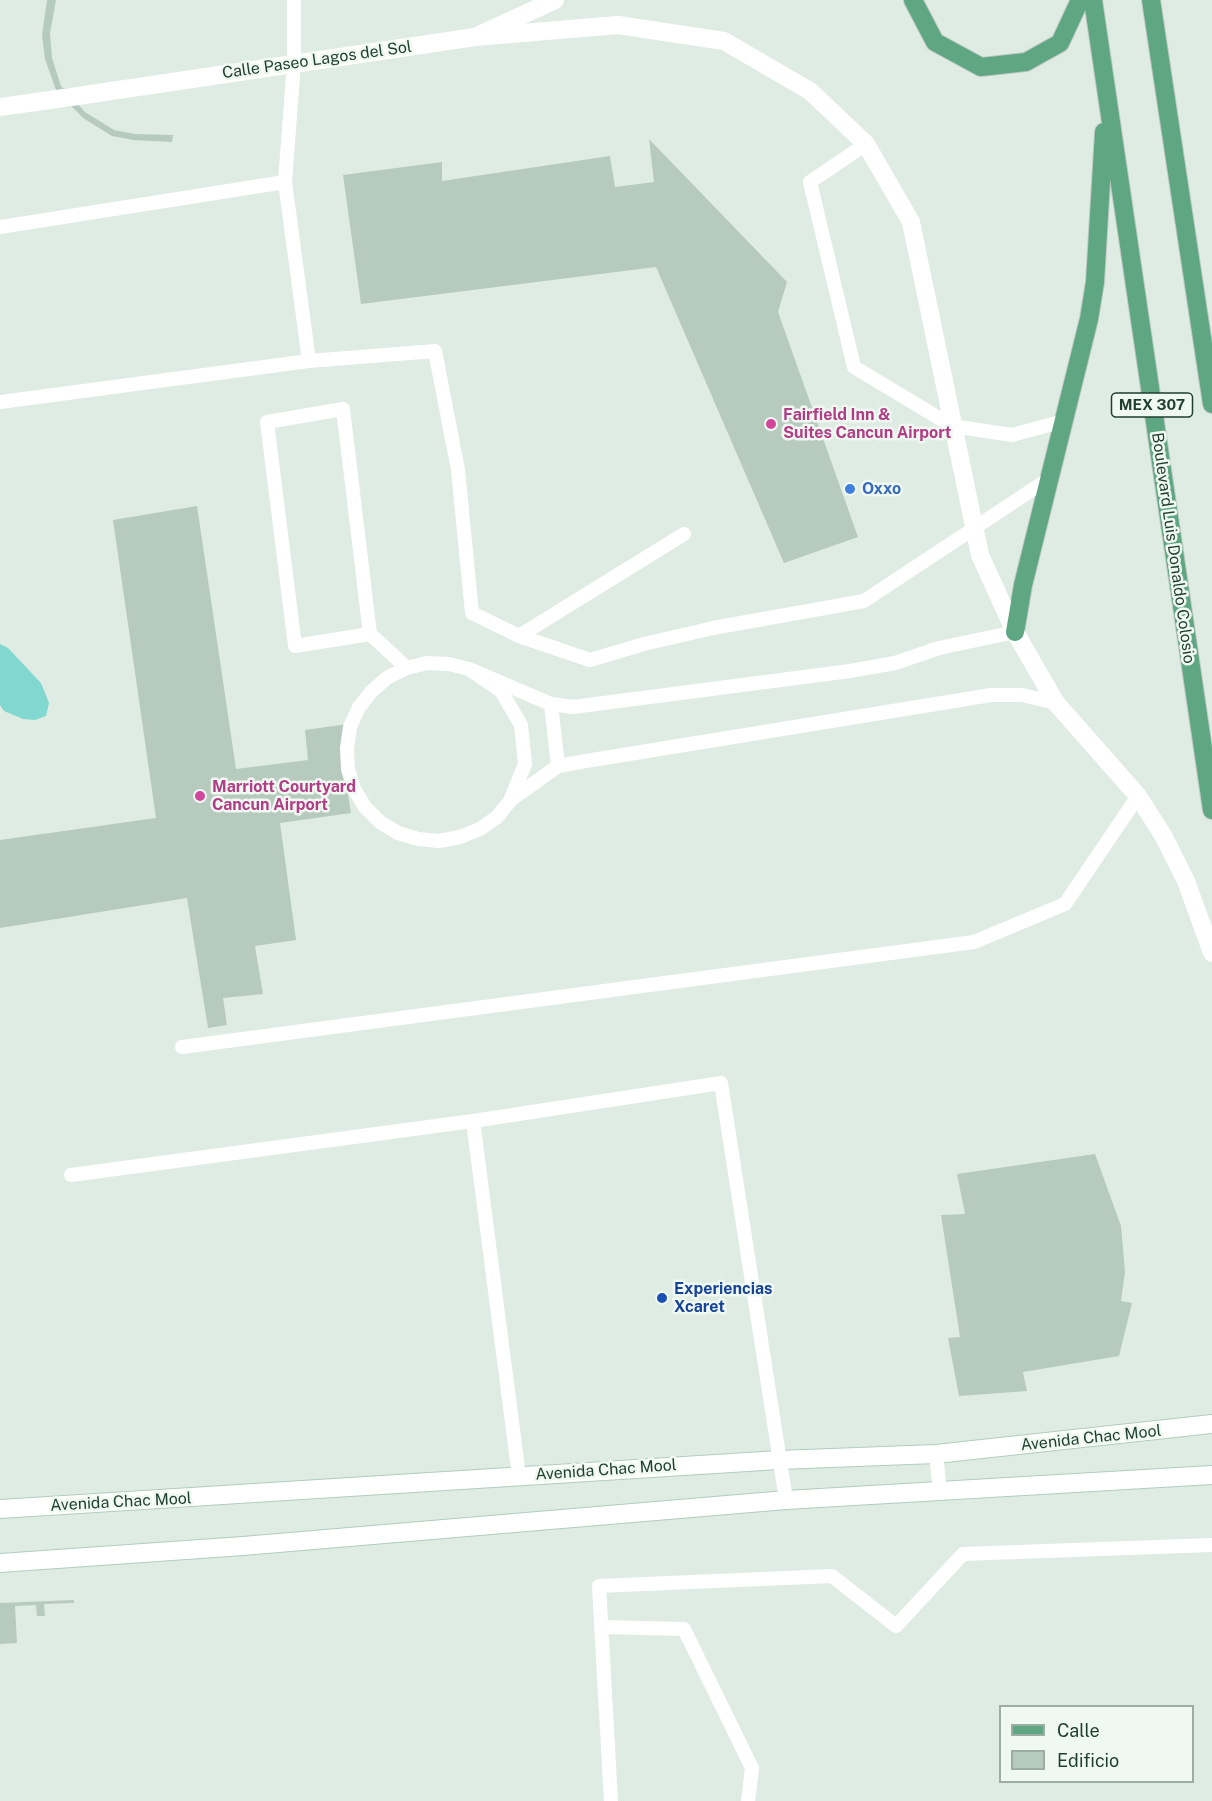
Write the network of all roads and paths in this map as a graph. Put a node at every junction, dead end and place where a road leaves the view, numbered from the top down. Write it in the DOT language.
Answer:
graph roads {
  1 [pos="294,0"];
  2 [pos="555,0"];
  3 [pos="913,0"];
  4 [pos="1080,0"];
  5 [pos="1093,0"];
  6 [pos="1151,0"];
  7 [pos="475,37"];
  8 [pos="294,63"];
  9 [pos="1106,92"];
  10 [pos="0,107"];
  11 [pos="866,144"];
  12 [pos="285,182"];
  13 [pos="0,227"];
  14 [pos="309,361"];
  15 [pos="0,402"];
  16 [pos="1212,404"];
  17 [pos="1064,421"];
  18 [pos="952,426"];
  19 [pos="1050,478"];
  20 [pos="974,528"];
  21 [pos="684,534"];
  22 [pos="1014,633"];
  23 [pos="370,634"];
  24 [pos="519,636"];
  25 [pos="407,668"];
  26 [pos="469,669"];
  27 [pos="1056,703"];
  28 [pos="552,704"];
  29 [pos="558,766"];
  30 [pos="1138,795"];
  31 [pos="510,801"];
  32 [pos="1212,810"];
  33 [pos="1212,953"];
  34 [pos="182,1047"];
  35 [pos="473,1121"];
  36 [pos="71,1175"];
  37 [pos="1212,1424"];
  38 [pos="936,1454"];
  39 [pos="779,1460"];
  40 [pos="1212,1475"];
  41 [pos="519,1476"];
  42 [pos="940,1491"];
  43 [pos="786,1500"];
  44 [pos="0,1509"];
  45 [pos="1212,1545"];
  46 [pos="0,1563"];
  47 [pos="603,1627"];
  48 [pos="611,1801"];
  49 [pos="748,1801"];
  1 -- 8 [label="lane"];
  2 -- 7 [label="street, Calle Paseo Lagos del Sol"];
  3 -- 4 [label="main road"];
  5 -- 9 [label="main road, Boulevard Luis Donaldo Colosio / MEX 307"];
  6 -- 16 [label="main road, MEX 307"];
  7 -- 8 [label="street, Calle Paseo Lagos del Sol"];
  7 -- 11 [label="street"];
  8 -- 10 [label="street, Calle Paseo Lagos del Sol"];
  8 -- 12 [label="lane"];
  9 -- 17 [label="main road"];
  9 -- 32 [label="main road, Boulevard Luis Donaldo Colosio / MEX 307"];
  11 -- 18 [label="street"];
  11 -- 18 [label="lane"];
  12 -- 13 [label="lane"];
  12 -- 14 [label="lane"];
  14 -- 15 [label="lane"];
  14 -- 24 [label="lane"];
  17 -- 18 [label="lane"];
  17 -- 19 [label="main road"];
  18 -- 20 [label="street"];
  19 -- 20 [label="lane"];
  19 -- 22 [label="main road"];
  20 -- 22 [label="street"];
  20 -- 24 [label="lane"];
  21 -- 24 [label="lane"];
  22 -- 27 [label="street"];
  22 -- 28 [label="lane"];
  23 -- 23 [label="lane"];
  23 -- 25 [label="lane"];
  25 -- 26 [label="lane"];
  25 -- 31 [label="lane"];
  26 -- 28 [label="lane"];
  26 -- 31 [label="lane"];
  27 -- 29 [label="lane"];
  27 -- 30 [label="street"];
  28 -- 29 [label="lane"];
  29 -- 31 [label="lane"];
  30 -- 33 [label="street"];
  30 -- 34 [label="lane"];
  35 -- 36 [label="lane"];
  35 -- 39 [label="lane"];
  35 -- 41 [label="lane"];
  37 -- 38 [label="street, Avenida Chac Mool"];
  38 -- 39 [label="street, Avenida Chac Mool"];
  38 -- 42 [label="lane"];
  39 -- 41 [label="street, Avenida Chac Mool"];
  39 -- 43 [label="lane"];
  40 -- 42 [label="street"];
  41 -- 44 [label="street, Avenida Chac Mool"];
  42 -- 43 [label="street"];
  43 -- 46 [label="street"];
  45 -- 47 [label="lane"];
  47 -- 48 [label="lane"];
  47 -- 49 [label="lane"];
}
